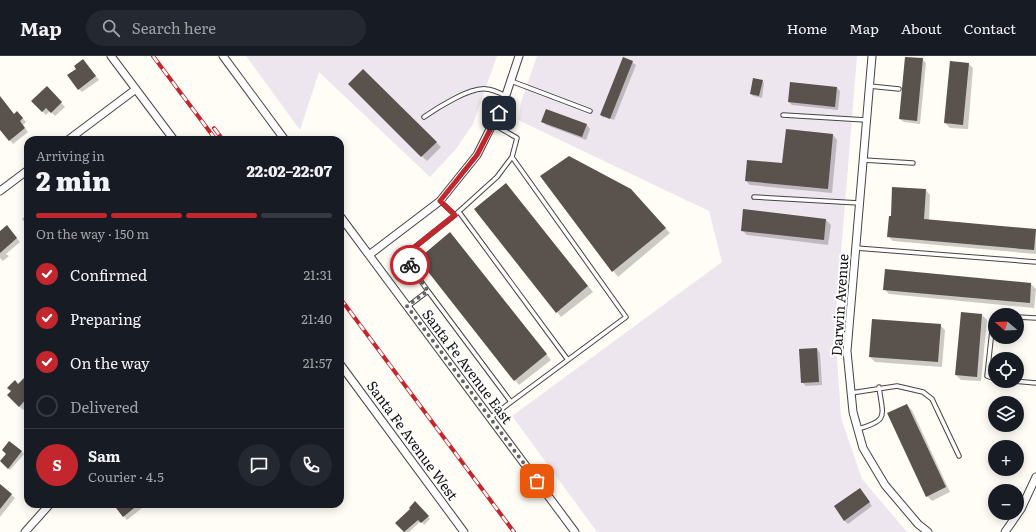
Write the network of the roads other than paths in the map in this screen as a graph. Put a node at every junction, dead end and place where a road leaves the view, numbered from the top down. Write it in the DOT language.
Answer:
graph roads {
  1 [pos="112,56"];
  2 [pos="223,56"];
  3 [pos="519,56"];
  4 [pos="872,56"];
  5 [pos="511,81"];
  6 [pos="869,86"];
  7 [pos="136,89"];
  8 [pos="899,89"];
  9 [pos="506,96"];
  10 [pos="590,111"];
  11 [pos="783,115"];
  12 [pos="424,117"];
  13 [pos="866,120"];
  14 [pos="493,124"];
  15 [pos="73,136"];
  16 [pos="171,136"];
  17 [pos="281,136"];
  18 [pos="512,157"];
  19 [pos="863,160"];
  20 [pos="913,163"];
  21 [pos="24,173"];
  22 [pos="0,191"];
  23 [pos="754,197"];
  24 [pos="440,201"];
  25 [pos="859,203"];
  26 [pos="459,212"];
  27 [pos="455,215"];
  28 [pos="344,221"];
  29 [pos="856,248"];
  30 [pos="369,255"];
  31 [pos="1036,262"];
  32 [pos="428,291"];
  33 [pos="407,306"];
  34 [pos="1024,317"];
  35 [pos="1036,318"];
  36 [pos="568,360"];
  37 [pos="988,367"];
  38 [pos="344,369"];
  39 [pos="988,376"];
  40 [pos="1024,382"];
  41 [pos="1036,384"];
  42 [pos="880,388"];
  43 [pos="851,393"];
  44 [pos="511,402"];
  45 [pos="490,418"];
  46 [pos="858,429"];
  47 [pos="959,456"];
  48 [pos="1036,477"];
  49 [pos="46,508"];
  50 [pos="25,532"];
  51 [pos="464,532"];
  52 [pos="575,532"];
  53 [pos="928,532"];
  54 [pos="1005,532"];
  1 -- 7 [label="street"];
  2 -- 17 [label="street"];
  3 -- 5 [label="street"];
  4 -- 6 [label="street, Darwin Avenue"];
  5 -- 9 [label="street"];
  5 -- 10 [label="lane"];
  6 -- 8 [label="lane"];
  6 -- 13 [label="street, Darwin Avenue"];
  7 -- 15 [label="street"];
  7 -- 16 [label="street"];
  9 -- 12 [label="lane"];
  9 -- 14 [label="street"];
  11 -- 13 [label="lane"];
  13 -- 19 [label="street, Darwin Avenue"];
  14 -- 18 [label="lane"];
  14 -- 24 [label="street"];
  18 -- 26 [label="lane"];
  18 -- 36 [label="lane"];
  19 -- 20 [label="lane"];
  19 -- 25 [label="street, Darwin Avenue"];
  21 -- 22 [label="street"];
  23 -- 25 [label="lane"];
  24 -- 27 [label="lane"];
  24 -- 30 [label="street"];
  25 -- 29 [label="street, Darwin Avenue"];
  26 -- 27 [label="lane"];
  26 -- 36 [label="lane"];
  27 -- 32 [label="lane"];
  28 -- 30 [label="street, Santa Fe Avenue East"];
  29 -- 31 [label="lane"];
  29 -- 43 [label="street, Darwin Avenue"];
  30 -- 33 [label="street, Santa Fe Avenue East"];
  32 -- 33 [label="lane"];
  32 -- 44 [label="lane"];
  33 -- 45 [label="street, Santa Fe Avenue East"];
  34 -- 35 [label="lane"];
  36 -- 44 [label="lane"];
  37 -- 39 [label="lane"];
  38 -- 51 [label="street, Santa Fe Avenue West"];
  40 -- 41 [label="lane"];
  42 -- 43 [label="lane"];
  42 -- 46 [label="lane"];
  42 -- 47 [label="lane"];
  43 -- 46 [label="street, Darwin Avenue"];
  44 -- 45 [label="lane"];
  45 -- 52 [label="street, Santa Fe Avenue East"];
  46 -- 53 [label="street, Darwin Avenue"];
  48 -- 54 [label="street"];
  49 -- 50 [label="street"];
}
